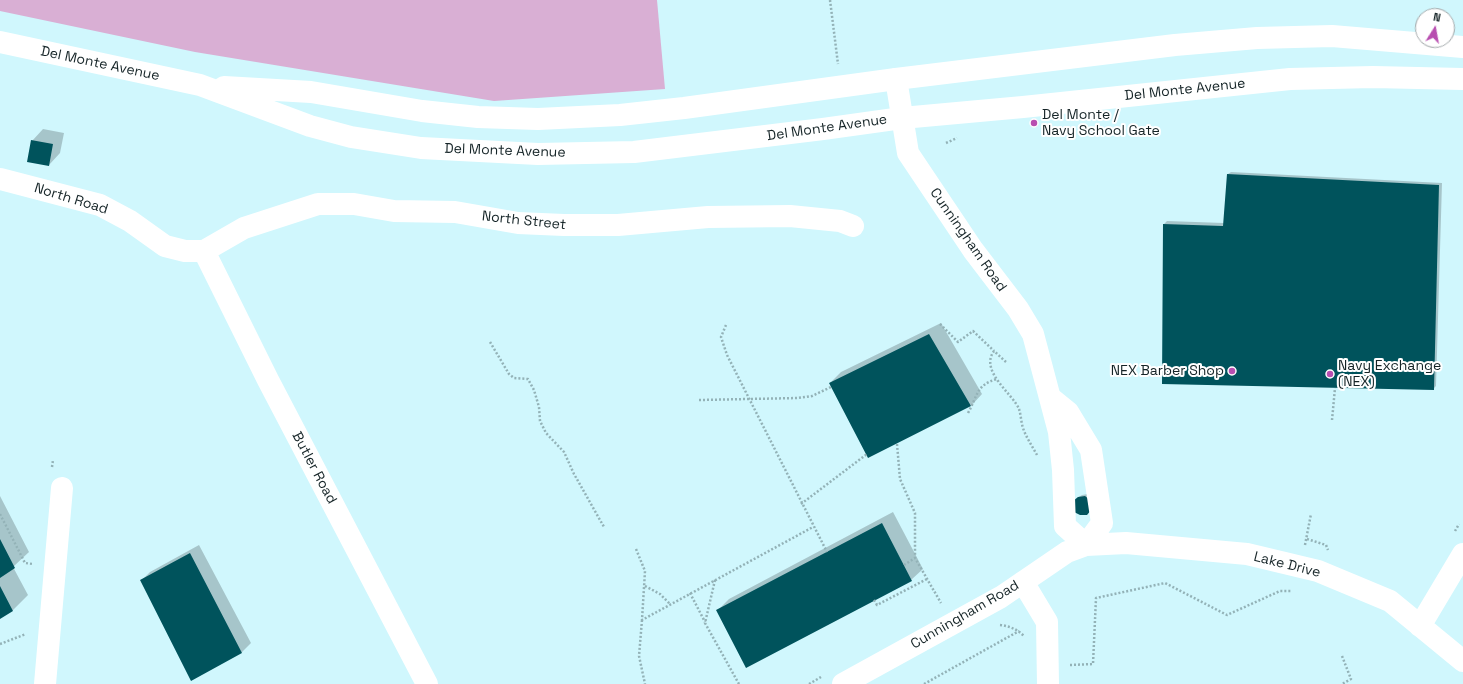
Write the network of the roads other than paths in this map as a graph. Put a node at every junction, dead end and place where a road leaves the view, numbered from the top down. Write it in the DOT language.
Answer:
graph roads {
  1 [pos="0,42"];
  2 [pos="1463,47"];
  3 [pos="896,79"];
  4 [pos="1463,79"];
  5 [pos="200,85"];
  6 [pos="902,118"];
  7 [pos="0,179"];
  8 [pos="853,226"];
  9 [pos="204,251"];
  10 [pos="1052,398"];
  11 [pos="62,488"];
  12 [pos="1086,545"];
  13 [pos="1457,546"];
  14 [pos="1023,582"];
  15 [pos="1420,626"];
  16 [pos="1463,661"];
  17 [pos="45,684"];
  18 [pos="427,684"];
  19 [pos="843,684"];
  20 [pos="1048,684"];
  1 -- 5 [label="street, Del Monte Avenue"];
  2 -- 3 [label="street, Del Monte Avenue"];
  3 -- 5 [label="street, Del Monte Avenue"];
  3 -- 6 [label="street, Cunningham Road"];
  4 -- 6 [label="street, Del Monte Avenue"];
  5 -- 6 [label="street, Del Monte Avenue"];
  6 -- 10 [label="street, Cunningham Road"];
  7 -- 9 [label="street, North Road"];
  8 -- 9 [label="street, North Street"];
  9 -- 18 [label="street, Butler Road"];
  10 -- 12 [label="street, Cunningham Road"];
  10 -- 12 [label="street"];
  11 -- 17 [label="street"];
  12 -- 14 [label="street, Cunningham Road"];
  12 -- 15 [label="street, Lake Drive"];
  13 -- 15 [label="street"];
  14 -- 19 [label="street, Cunningham Road"];
  14 -- 20 [label="street"];
  15 -- 16 [label="street, Lake Drive"];
}
